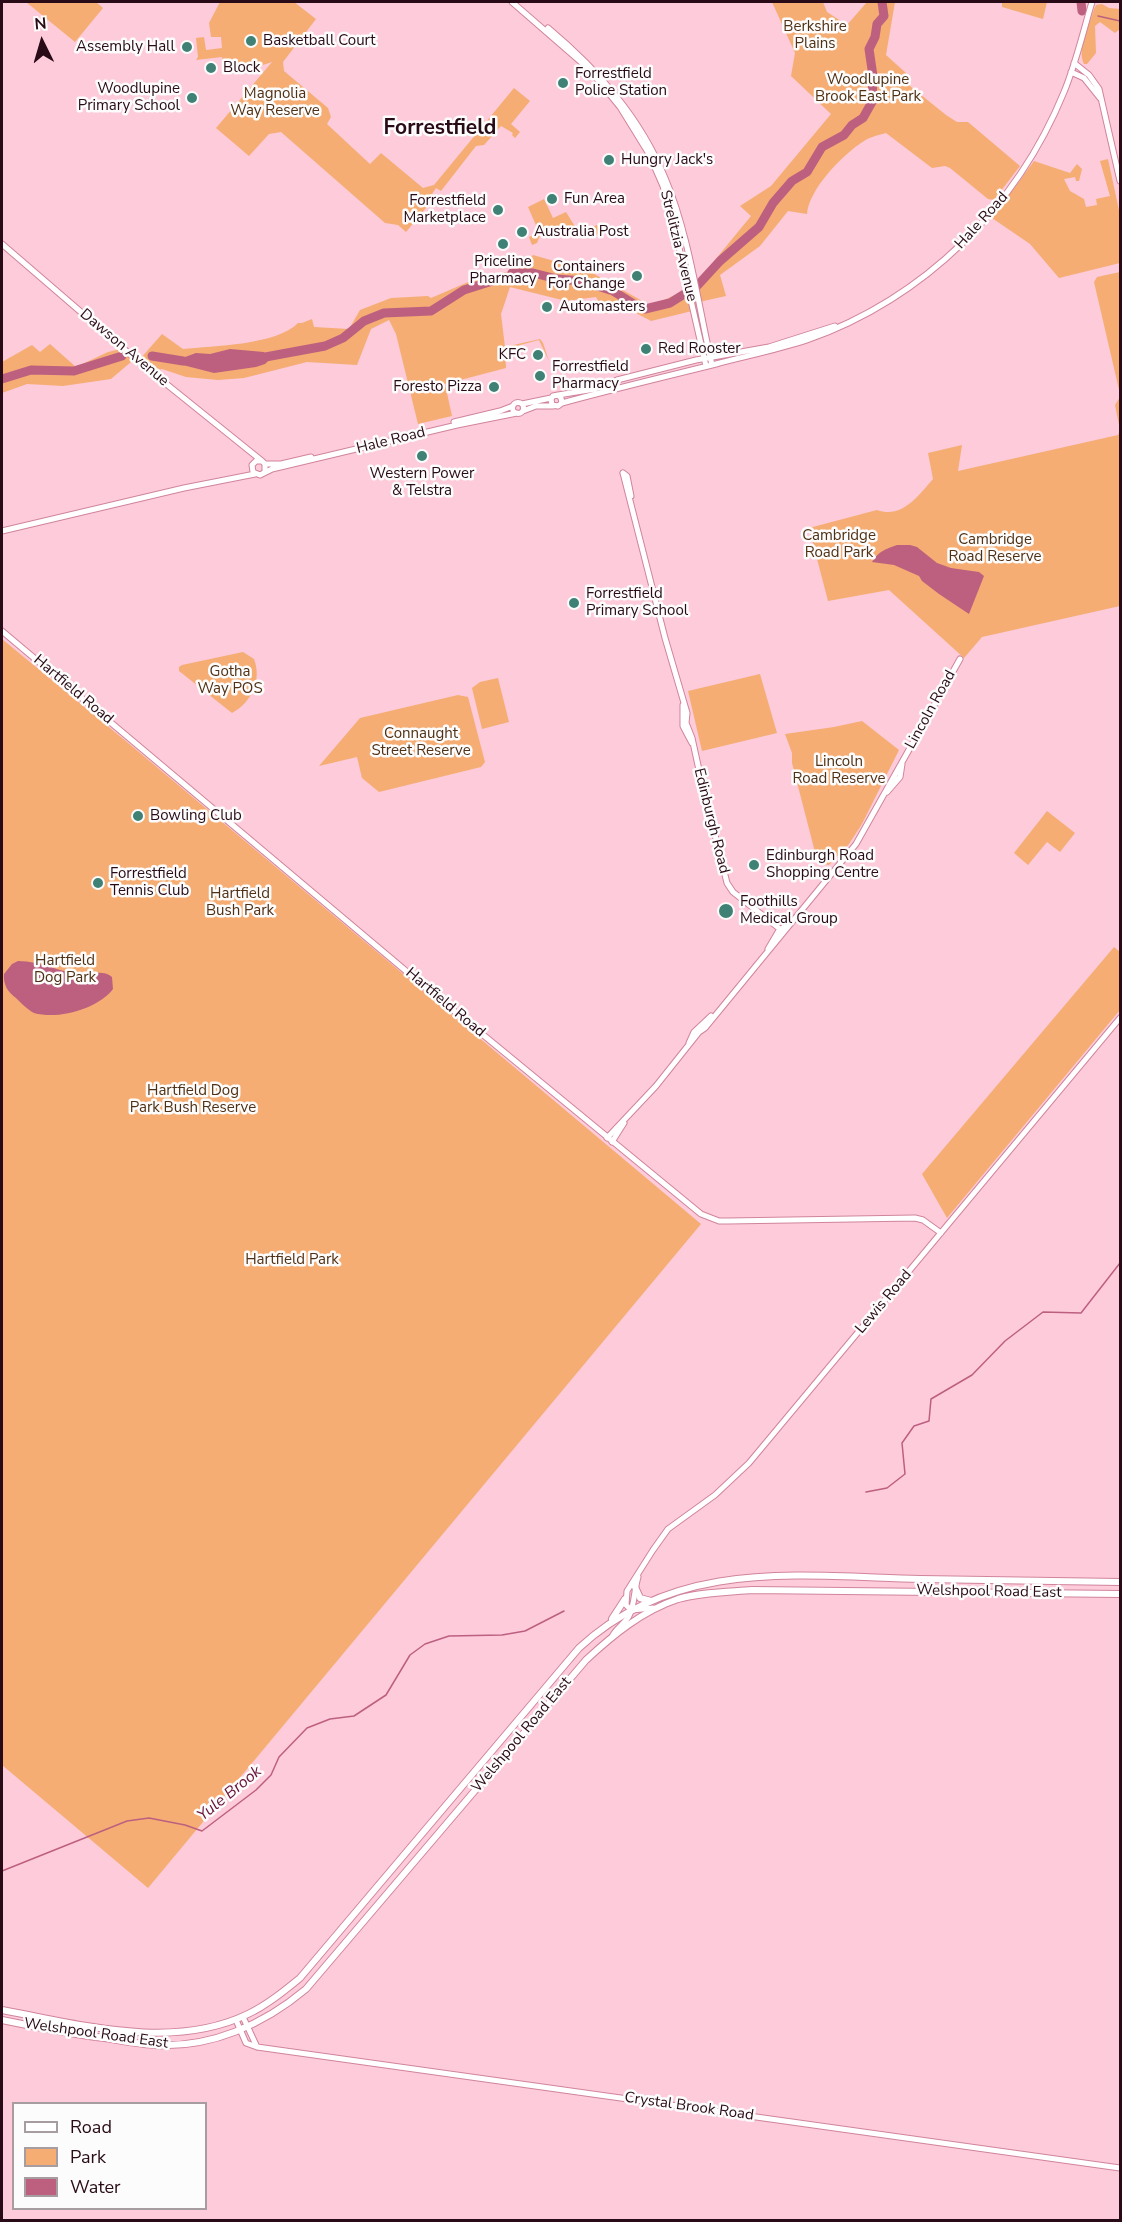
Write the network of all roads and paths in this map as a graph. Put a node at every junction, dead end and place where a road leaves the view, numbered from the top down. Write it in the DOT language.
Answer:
graph roads {
  1 [pos="512,2"];
  2 [pos="517,2"];
  3 [pos="1092,2"];
  4 [pos="1074,63"];
  5 [pos="1071,72"];
  6 [pos="1101,100"];
  7 [pos="1120,181"];
  8 [pos="2,244"];
  9 [pos="843,324"];
  10 [pos="707,358"];
  11 [pos="709,365"];
  12 [pos="558,395"];
  13 [pos="551,398"];
  14 [pos="562,403"];
  15 [pos="513,405"];
  16 [pos="554,406"];
  17 [pos="521,409"];
  18 [pos="249,450"];
  19 [pos="264,465"];
  20 [pos="251,466"];
  21 [pos="255,474"];
  22 [pos="233,477"];
  23 [pos="632,504"];
  24 [pos="2,531"];
  25 [pos="2,631"];
  26 [pos="960,659"];
  27 [pos="780,931"];
  28 [pos="1120,1018"];
  29 [pos="610,1140"];
  30 [pos="941,1233"];
  31 [pos="638,1575"];
  32 [pos="974,1580"];
  33 [pos="1120,1582"];
  34 [pos="635,1587"];
  35 [pos="974,1592"];
  36 [pos="1120,1594"];
  37 [pos="625,1599"];
  38 [pos="652,1600"];
  39 [pos="662,1605"];
  40 [pos="631,1610"];
  41 [pos="608,1624"];
  42 [pos="612,1636"];
  43 [pos="2,2010"];
  44 [pos="239,2018"];
  45 [pos="2,2020"];
  46 [pos="248,2028"];
  47 [pos="240,2031"];
  48 [pos="257,2047"];
  49 [pos="1120,2168"];
  1 -- 10 [label="street, Strelitzia Avenue"];
  2 -- 10 [label="street, Strelitzia Avenue"];
  3 -- 4 [label="street, Hale Road"];
  4 -- 5 [label="street, Hale Road"];
  4 -- 6 [label="street"];
  5 -- 6 [label="street"];
  5 -- 9 [label="street, Hale Road"];
  6 -- 7 [label="street"];
  8 -- 18 [label="street, Dawson Avenue"];
  9 -- 10 [label="street, Hale Road"];
  9 -- 11 [label="street, Hale Road"];
  10 -- 11 [label="street, Strelitzia Avenue"];
  10 -- 12 [label="street, Hale Road"];
  11 -- 14 [label="street, Hale Road"];
  12 -- 13 [label="street"];
  12 -- 14 [label="street"];
  13 -- 16 [label="street"];
  13 -- 17 [label="street, Hale Road"];
  14 -- 16 [label="street"];
  15 -- 17 [label="street, Hale Road"];
  15 -- 17 [label="street"];
  15 -- 19 [label="street, Hale Road"];
  16 -- 17 [label="street, Hale Road"];
  17 -- 19 [label="street, Hale Road"];
  18 -- 19 [label="street, Dawson Avenue"];
  18 -- 20 [label="street"];
  19 -- 20 [label="street"];
  19 -- 21 [label="street"];
  20 -- 21 [label="street"];
  20 -- 22 [label="street"];
  21 -- 22 [label="street"];
  22 -- 24 [label="street"];
  23 -- 27 [label="street, Edinburgh Road"];
  25 -- 29 [label="street, Hartfield Road"];
  26 -- 27 [label="street, Lincoln Road"];
  27 -- 29 [label="street, Lincoln Road"];
  28 -- 30 [label="street, Lewis Road"];
  29 -- 30 [label="street, Hartfield Road"];
  30 -- 31 [label="street, Lewis Road"];
  31 -- 34 [label="street, Lewis Road"];
  31 -- 37 [label="street, Lewis Road"];
  32 -- 33 [label="main road, Welshpool Road East"];
  32 -- 35 [label="main road"];
  32 -- 38 [label="main road, Welshpool Road East"];
  34 -- 38 [label="main road"];
  34 -- 40 [label="street, Lewis Road"];
  35 -- 36 [label="main road, Welshpool Road East"];
  35 -- 39 [label="main road, Welshpool Road East"];
  37 -- 40 [label="street"];
  37 -- 41 [label="main road"];
  38 -- 40 [label="main road, Welshpool Road East"];
  39 -- 40 [label="street"];
  39 -- 42 [label="main road, Welshpool Road East"];
  40 -- 41 [label="main road, Welshpool Road East"];
  40 -- 42 [label="street, Lewis Road"];
  41 -- 44 [label="main road, Welshpool Road East"];
  42 -- 46 [label="main road, Welshpool Road East"];
  43 -- 44 [label="main road, Welshpool Road East"];
  44 -- 46 [label="street"];
  44 -- 47 [label="street"];
  45 -- 47 [label="main road, Welshpool Road East"];
  46 -- 47 [label="main road, Welshpool Road East"];
  46 -- 48 [label="street"];
  47 -- 48 [label="street"];
  48 -- 49 [label="street, Crystal Brook Road"];
}
